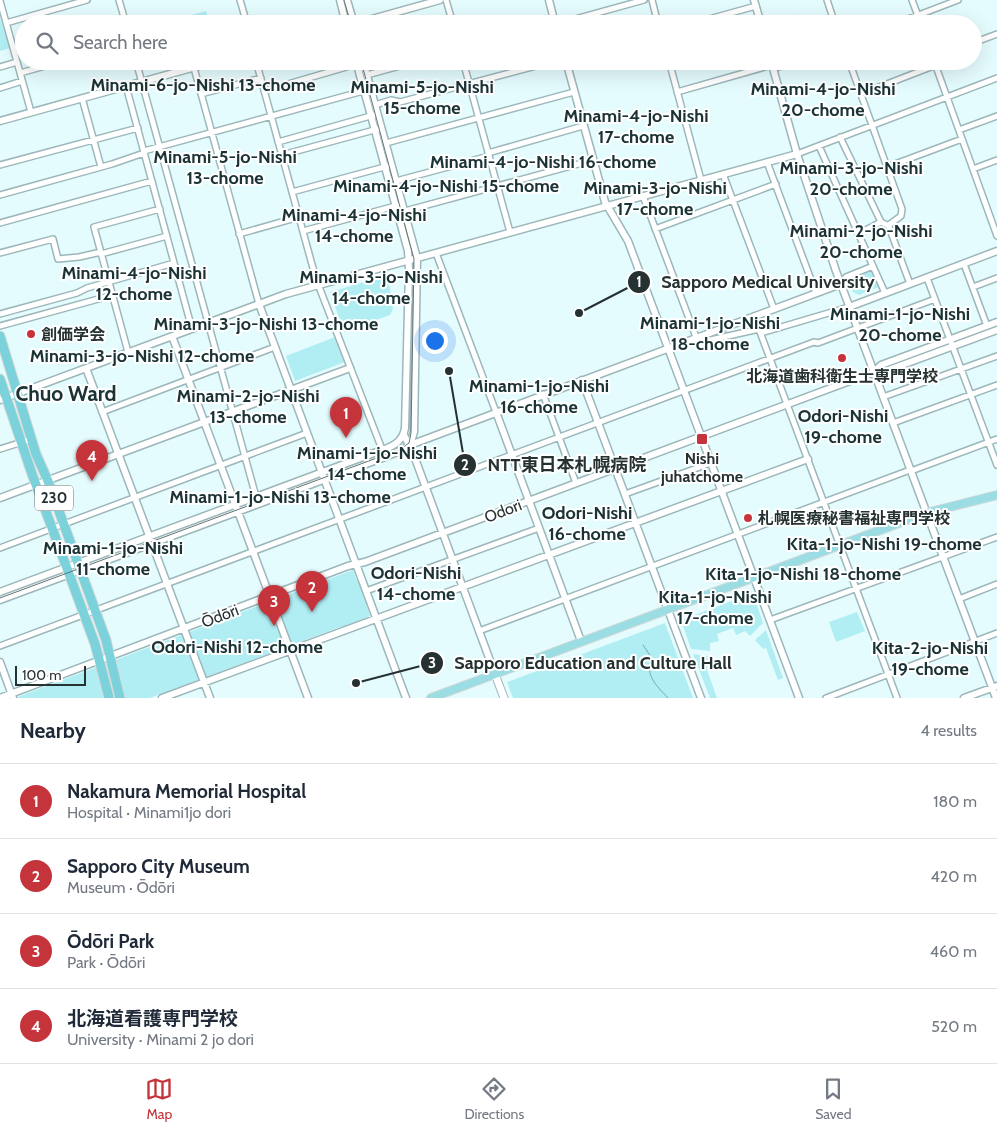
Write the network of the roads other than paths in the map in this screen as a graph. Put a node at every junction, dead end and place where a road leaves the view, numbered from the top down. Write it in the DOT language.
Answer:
graph roads {
  1 [pos="87,0"];
  2 [pos="119,0"];
  3 [pos="240,0"];
  4 [pos="340,0"];
  5 [pos="347,0"];
  6 [pos="440,0"];
  7 [pos="446,0"];
  8 [pos="549,0"];
  9 [pos="644,0"];
  10 [pos="654,0"];
  11 [pos="827,0"];
  12 [pos="912,0"];
  13 [pos="958,0"];
  14 [pos="0,3"];
  15 [pos="755,3"];
  16 [pos="34,15"];
  17 [pos="123,15"];
  18 [pos="243,15"];
  19 [pos="344,15"];
  20 [pos="351,15"];
  21 [pos="386,15"];
  22 [pos="450,15"];
  23 [pos="553,15"];
  24 [pos="589,15"];
  25 [pos="656,15"];
  26 [pos="718,15"];
  27 [pos="832,15"];
  28 [pos="917,15"];
  29 [pos="15,20"];
  30 [pos="6,23"];
  31 [pos="997,34"];
  32 [pos="982,40"];
  33 [pos="13,48"];
  34 [pos="15,55"];
  35 [pos="15,63"];
  36 [pos="0,67"];
  37 [pos="19,70"];
  38 [pos="31,70"];
  39 [pos="139,70"];
  40 [pos="187,70"];
  41 [pos="195,70"];
  42 [pos="259,70"];
  43 [pos="334,70"];
  44 [pos="362,70"];
  45 [pos="364,70"];
  46 [pos="385,70"];
  47 [pos="465,70"];
  48 [pos="521,70"];
  49 [pos="568,70"];
  50 [pos="673,70"];
  51 [pos="754,70"];
  52 [pos="773,70"];
  53 [pos="852,70"];
  54 [pos="918,70"];
  55 [pos="937,70"];
  56 [pos="20,73"];
  57 [pos="367,75"];
  58 [pos="261,78"];
  59 [pos="997,78"];
  60 [pos="22,82"];
  61 [pos="142,82"];
  62 [pos="469,84"];
  63 [pos="126,86"];
  64 [pos="0,88"];
  65 [pos="368,90"];
  66 [pos="264,91"];
  67 [pos="574,92"];
  68 [pos="677,92"];
  69 [pos="201,94"];
  70 [pos="861,94"];
  71 [pos="947,97"];
  72 [pos="82,98"];
  73 [pos="375,105"];
  74 [pos="31,112"];
  75 [pos="375,115"];
  76 [pos="271,116"];
  77 [pos="997,116"];
  78 [pos="479,119"];
  79 [pos="0,121"];
  80 [pos="872,125"];
  81 [pos="584,126"];
  82 [pos="138,128"];
  83 [pos="379,129"];
  84 [pos="959,130"];
  85 [pos="211,132"];
  86 [pos="840,137"];
  87 [pos="962,139"];
  88 [pos="94,140"];
  89 [pos="278,142"];
  90 [pos="386,143"];
  91 [pos="159,146"];
  92 [pos="819,146"];
  93 [pos="144,152"];
  94 [pos="488,154"];
  95 [pos="797,154"];
  96 [pos="282,155"];
  97 [pos="593,160"];
  98 [pos="997,160"];
  99 [pos="767,162"];
  100 [pos="0,165"];
  101 [pos="388,166"];
  102 [pos="101,167"];
  103 [pos="887,167"];
  104 [pos="973,169"];
  105 [pos="723,174"];
  106 [pos="701,180"];
  107 [pos="152,181"];
  108 [pos="396,181"];
  109 [pos="776,184"];
  110 [pos="497,186"];
  111 [pos="292,192"];
  112 [pos="0,195"];
  113 [pos="643,196"];
  114 [pos="733,200"];
  115 [pos="399,205"];
  116 [pos="606,206"];
  117 [pos="160,209"];
  118 [pos="405,211"];
  119 [pos="299,217"];
  120 [pos="881,222"];
  121 [pos="0,223"];
  122 [pos="889,226"];
  123 [pos="655,229"];
  124 [pos="303,231"];
  125 [pos="510,232"];
  126 [pos="239,234"];
  127 [pos="858,234"];
  128 [pos="167,236"];
  129 [pos="997,236"];
  130 [pos="997,251"];
  131 [pos="101,253"];
  132 [pos="436,253"];
  133 [pos="0,254"];
  134 [pos="417,258"];
  135 [pos="409,260"];
  136 [pos="174,263"];
  137 [pos="964,264"];
  138 [pos="873,266"];
  139 [pos="927,278"];
  140 [pos="997,278"];
  141 [pos="109,282"];
  142 [pos="841,284"];
  143 [pos="910,284"];
  144 [pos="318,285"];
  145 [pos="973,287"];
  146 [pos="816,293"];
  147 [pos="885,294"];
  148 [pos="112,295"];
  149 [pos="935,299"];
  150 [pos="259,304"];
  151 [pos="849,307"];
  152 [pos="774,308"];
  153 [pos="0,314"];
  154 [pos="754,316"];
  155 [pos="997,322"];
  156 [pos="208,323"];
  157 [pos="0,326"];
  158 [pos="987,326"];
  159 [pos="857,328"];
  160 [pos="192,329"];
  161 [pos="997,330"];
  162 [pos="760,331"];
  163 [pos="172,336"];
  164 [pos="697,337"];
  165 [pos="0,338"];
  166 [pos="951,343"];
  167 [pos="275,347"];
  168 [pos="668,348"];
  169 [pos="128,352"];
  170 [pos="997,356"];
  171 [pos="770,358"];
  172 [pos="220,367"];
  173 [pos="86,368"];
  174 [pos="350,368"];
  175 [pos="961,369"];
  176 [pos="874,372"];
  177 [pos="0,379"];
  178 [pos="189,379"];
  179 [pos="582,380"];
  180 [pos="997,385"];
  181 [pos="291,390"];
  182 [pos="684,391"];
  183 [pos="17,394"];
  184 [pos="543,394"];
  185 [pos="971,395"];
  186 [pos="883,397"];
  187 [pos="3,399"];
  188 [pos="787,404"];
  189 [pos="102,412"];
  190 [pos="232,412"];
  191 [pos="496,412"];
  192 [pos="205,422"];
  193 [pos="598,423"];
  194 [pos="893,423"];
  195 [pos="307,433"];
  196 [pos="404,435"];
  197 [pos="701,436"];
  198 [pos="559,438"];
  199 [pos="32,439"];
  200 [pos="997,439"];
  201 [pos="21,441"];
  202 [pos="398,442"];
  203 [pos="988,442"];
  204 [pos="410,445"];
  205 [pos="0,449"];
  206 [pos="382,450"];
  207 [pos="119,455"];
  208 [pos="512,455"];
  209 [pos="244,457"];
  210 [pos="385,457"];
  211 [pos="808,459"];
  212 [pos="711,463"];
  213 [pos="221,465"];
  214 [pos="997,465"];
  215 [pos="615,469"];
  216 [pos="911,470"];
  217 [pos="322,472"];
  218 [pos="48,480"];
  219 [pos="324,480"];
  220 [pos="576,483"];
  221 [pos="36,485"];
  222 [pos="426,487"];
  223 [pos="722,491"];
  224 [pos="625,494"];
  225 [pos="997,495"];
  226 [pos="0,498"];
  227 [pos="135,498"];
  228 [pos="257,501"];
  229 [pos="529,501"];
  230 [pos="824,502"];
  231 [pos="237,508"];
  232 [pos="926,513"];
  233 [pos="339,520"];
  234 [pos="636,523"];
  235 [pos="63,524"];
  236 [pos="52,528"];
  237 [pos="539,528"];
  238 [pos="443,533"];
  239 [pos="738,534"];
  240 [pos="997,537"];
  241 [pos="151,540"];
  242 [pos="840,545"];
  243 [pos="0,548"];
  244 [pos="253,552"];
  245 [pos="549,556"];
  246 [pos="942,556"];
  247 [pos="452,559"];
  248 [pos="356,565"];
  249 [pos="652,566"];
  250 [pos="79,567"];
  251 [pos="68,571"];
  252 [pos="754,577"];
  253 [pos="167,584"];
  254 [pos="997,584"];
  255 [pos="463,588"];
  256 [pos="856,588"];
  257 [pos="366,591"];
  258 [pos="0,592"];
  259 [pos="270,597"];
  260 [pos="566,598"];
  261 [pos="958,599"];
  262 [pos="0,600"];
  263 [pos="668,609"];
  264 [pos="95,611"];
  265 [pos="84,615"];
  266 [pos="377,619"];
  267 [pos="770,620"];
  268 [pos="184,629"];
  269 [pos="479,631"];
  270 [pos="997,633"];
  271 [pos="581,641"];
  272 [pos="975,642"];
  273 [pos="0,646"];
  274 [pos="290,650"];
  275 [pos="111,656"];
  276 [pos="100,660"];
  277 [pos="0,662"];
  278 [pos="495,674"];
  279 [pos="888,674"];
  280 [pos="204,682"];
  281 [pos="994,687"];
  282 [pos="12,696"];
  283 [pos="0,698"];
  284 [pos="109,698"];
  285 [pos="120,698"];
  286 [pos="162,698"];
  287 [pos="210,698"];
  288 [pos="308,698"];
  289 [pos="406,698"];
  290 [pos="431,698"];
  291 [pos="504,698"];
  292 [pos="701,698"];
  293 [pos="799,698"];
  294 [pos="826,698"];
  295 [pos="897,698"];
  296 [pos="964,698"];
  297 [pos="996,698"];
  1 -- 16 [label="street"];
  2 -- 17 [label="street"];
  3 -- 18 [label="street"];
  4 -- 19 [label="street"];
  5 -- 20 [label="street"];
  6 -- 21 [label="street"];
  7 -- 22 [label="street"];
  8 -- 23 [label="street"];
  9 -- 24 [label="street"];
  10 -- 25 [label="street"];
  11 -- 27 [label="street"];
  12 -- 28 [label="street"];
  13 -- 28 [label="street"];
  14 -- 30 [label="street"];
  15 -- 26 [label="street"];
  29 -- 30 [label="street"];
  30 -- 33 [label="street"];
  31 -- 32 [label="street"];
  33 -- 34 [label="street"];
  35 -- 36 [label="street"];
  37 -- 56 [label="street"];
  38 -- 56 [label="street"];
  39 -- 61 [label="street"];
  40 -- 61 [label="street"];
  41 -- 69 [label="street"];
  42 -- 58 [label="street"];
  43 -- 66 [label="street"];
  44 -- 65 [label="street"];
  45 -- 57 [label="street"];
  46 -- 57 [label="street"];
  47 -- 62 [label="street"];
  48 -- 62 [label="street"];
  49 -- 67 [label="street"];
  50 -- 68 [label="street"];
  51 -- 68 [label="street"];
  52 -- 95 [label="street"];
  53 -- 70 [label="street"];
  54 -- 70 [label="street"];
  55 -- 71 [label="street"];
  56 -- 60 [label="street"];
  57 -- 65 [label="street"];
  58 -- 66 [label="street"];
  58 -- 69 [label="street"];
  59 -- 71 [label="street"];
  60 -- 64 [label="street"];
  60 -- 74 [label="street"];
  61 -- 63 [label="street"];
  61 -- 91 [label="street"];
  62 -- 73 [label="street"];
  62 -- 78 [label="street"];
  63 -- 72 [label="street"];
  63 -- 82 [label="street"];
  65 -- 73 [label="street"];
  65 -- 75 [label="street"];
  65 -- 76 [label="street"];
  66 -- 76 [label="street"];
  67 -- 78 [label="street"];
  67 -- 81 [label="street"];
  68 -- 106 [label="street"];
  69 -- 85 [label="street"];
  70 -- 80 [label="street"];
  71 -- 80 [label="street"];
  71 -- 84 [label="street"];
  72 -- 74 [label="street"];
  72 -- 88 [label="street"];
  73 -- 75 [label="street"];
  74 -- 79 [label="street"];
  75 -- 83 [label="street"];
  75 -- 89 [label="street"];
  76 -- 85 [label="street"];
  76 -- 89 [label="street"];
  77 -- 84 [label="street"];
  78 -- 90 [label="street"];
  78 -- 94 [label="street"];
  80 -- 86 [label="street"];
  80 -- 103 [label="street"];
  81 -- 94 [label="street"];
  81 -- 97 [label="street"];
  82 -- 88 [label="street"];
  82 -- 93 [label="street"];
  83 -- 90 [label="street"];
  83 -- 96 [label="street"];
  83 -- 101 [label="street"];
  84 -- 87 [label="street"];
  85 -- 91 [label="street"];
  85 -- 126 [label="street"];
  86 -- 92 [label="street"];
  86 -- 120 [label="street"];
  87 -- 103 [label="street"];
  87 -- 104 [label="street"];
  88 -- 100 [label="street"];
  88 -- 102 [label="street"];
  89 -- 96 [label="street"];
  90 -- 101 [label="street"];
  91 -- 93 [label="street"];
  91 -- 156 [label="street"];
  92 -- 95 [label="street"];
  92 -- 127 [label="street"];
  93 -- 102 [label="street"];
  93 -- 107 [label="street"];
  94 -- 108 [label="street"];
  94 -- 110 [label="street"];
  95 -- 99 [label="street"];
  95 -- 142 [label="street"];
  96 -- 111 [label="street"];
  97 -- 110 [label="street"];
  97 -- 116 [label="street"];
  98 -- 104 [label="street"];
  99 -- 105 [label="street"];
  99 -- 109 [label="street"];
  101 -- 108 [label="street"];
  101 -- 111 [label="street"];
  101 -- 115 [label="street"];
  102 -- 112 [label="street"];
  103 -- 122 [label="street"];
  104 -- 129 [label="street"];
  105 -- 106 [label="street"];
  105 -- 114 [label="street"];
  106 -- 113 [label="street"];
  107 -- 117 [label="street"];
  107 -- 121 [label="street"];
  108 -- 115 [label="street"];
  109 -- 114 [label="street"];
  109 -- 146 [label="street"];
  110 -- 118 [label="street"];
  110 -- 125 [label="street"];
  111 -- 119 [label="street"];
  113 -- 116 [label="street"];
  113 -- 123 [label="street"];
  114 -- 123 [label="street"];
  114 -- 152 [label="street"];
  115 -- 118 [label="street"];
  115 -- 124 [label="street"];
  115 -- 135 [label="street"];
  116 -- 125 [label="street"];
  116 -- 168 [label="street"];
  117 -- 128 [label="street"];
  117 -- 131 [label="street"];
  118 -- 134 [label="street"];
  119 -- 124 [label="street"];
  119 -- 126 [label="street"];
  120 -- 122 [label="street"];
  120 -- 127 [label="street"];
  122 -- 143 [label="street"];
  123 -- 164 [label="street"];
  124 -- 144 [label="street"];
  125 -- 132 [label="street"];
  126 -- 150 [label="street"];
  127 -- 138 [label="street"];
  128 -- 131 [label="street"];
  128 -- 136 [label="street"];
  130 -- 137 [label="street"];
  131 -- 133 [label="street"];
  131 -- 141 [label="street"];
  132 -- 134 [label="street"];
  132 -- 191 [label="street"];
  134 -- 135 [label="street"];
  134 -- 204 [label="street"];
  135 -- 144 [label="street"];
  135 -- 196 [label="street"];
  136 -- 141 [label="street"];
  136 -- 160 [label="street"];
  137 -- 139 [label="street"];
  137 -- 145 [label="street"];
  138 -- 142 [label="street"];
  138 -- 147 [label="street"];
  139 -- 143 [label="street"];
  139 -- 149 [label="street"];
  140 -- 145 [label="street"];
  141 -- 148 [label="street"];
  141 -- 153 [label="street"];
  142 -- 146 [label="street"];
  142 -- 151 [label="street"];
  143 -- 147 [label="street"];
  144 -- 150 [label="street"];
  144 -- 174 [label="street"];
  145 -- 158 [label="street"];
  146 -- 152 [label="street"];
  147 -- 151 [label="street"];
  148 -- 157 [label="street"];
  148 -- 169 [label="street"];
  149 -- 159 [label="street"];
  149 -- 166 [label="street"];
  150 -- 156 [label="street"];
  150 -- 167 [label="street"];
  151 -- 159 [label="street"];
  151 -- 162 [label="street"];
  152 -- 154 [label="street"];
  154 -- 162 [label="street"];
  154 -- 164 [label="street"];
  155 -- 158 [label="street, Odori"];
  156 -- 160 [label="street"];
  156 -- 172 [label="street"];
  158 -- 166 [label="street, Odori"];
  159 -- 171 [label="street"];
  159 -- 176 [label="street"];
  160 -- 163 [label="street"];
  161 -- 166 [label="street, Odori"];
  162 -- 164 [label="street"];
  162 -- 171 [label="street"];
  163 -- 169 [label="street"];
  163 -- 178 [label="street"];
  164 -- 168 [label="street"];
  165 -- 183 [label="highway, 230"];
  166 -- 175 [label="street"];
  166 -- 176 [label="street, Odori"];
  167 -- 172 [label="street"];
  167 -- 181 [label="street"];
  168 -- 179 [label="street"];
  168 -- 182 [label="street"];
  169 -- 173 [label="street"];
  170 -- 175 [label="street"];
  171 -- 182 [label="street"];
  171 -- 188 [label="street"];
  172 -- 178 [label="street"];
  172 -- 190 [label="street"];
  173 -- 183 [label="street"];
  173 -- 189 [label="street"];
  174 -- 181 [label="street"];
  174 -- 206 [label="street"];
  175 -- 185 [label="street"];
  175 -- 186 [label="street"];
  176 -- 186 [label="street"];
  176 -- 188 [label="street, Odori"];
  177 -- 187 [label="highway, 230"];
  178 -- 189 [label="street"];
  178 -- 192 [label="street"];
  179 -- 184 [label="street"];
  179 -- 193 [label="street"];
  180 -- 185 [label="street"];
  181 -- 190 [label="street"];
  181 -- 195 [label="street"];
  182 -- 193 [label="street"];
  182 -- 197 [label="street"];
  183 -- 187 [label="street"];
  183 -- 199 [label="highway, 230"];
  184 -- 191 [label="street"];
  184 -- 198 [label="street"];
  185 -- 194 [label="street"];
  185 -- 203 [label="street"];
  186 -- 194 [label="street"];
  187 -- 201 [label="highway, 230"];
  188 -- 197 [label="street, Odori"];
  188 -- 211 [label="street"];
  189 -- 207 [label="street"];
  190 -- 192 [label="street"];
  190 -- 209 [label="street"];
  191 -- 204 [label="street"];
  191 -- 208 [label="street"];
  192 -- 207 [label="street"];
  192 -- 213 [label="street"];
  193 -- 198 [label="street"];
  193 -- 215 [label="street"];
  194 -- 216 [label="street"];
  195 -- 209 [label="street"];
  195 -- 217 [label="street"];
  196 -- 202 [label="street"];
  196 -- 204 [label="street"];
  197 -- 212 [label="street"];
  197 -- 215 [label="street, Odori"];
  198 -- 208 [label="street"];
  198 -- 220 [label="street"];
  199 -- 201 [label="street"];
  199 -- 218 [label="highway, 230"];
  200 -- 203 [label="street"];
  201 -- 205 [label="street"];
  201 -- 221 [label="highway, 230"];
  202 -- 204 [label="street"];
  202 -- 206 [label="street"];
  203 -- 214 [label="street"];
  203 -- 216 [label="street"];
  204 -- 210 [label="street"];
  204 -- 222 [label="street"];
  206 -- 210 [label="street"];
  206 -- 217 [label="street"];
  207 -- 218 [label="street"];
  207 -- 227 [label="street"];
  208 -- 222 [label="street"];
  208 -- 229 [label="street"];
  209 -- 213 [label="street"];
  209 -- 228 [label="street"];
  210 -- 219 [label="street"];
  211 -- 223 [label="street"];
  211 -- 230 [label="street"];
  212 -- 223 [label="street"];
  212 -- 224 [label="street"];
  213 -- 227 [label="street"];
  213 -- 231 [label="street"];
  215 -- 220 [label="street, Odori"];
  215 -- 224 [label="street"];
  216 -- 230 [label="street"];
  216 -- 232 [label="street"];
  217 -- 219 [label="street"];
  217 -- 228 [label="street"];
  218 -- 221 [label="street"];
  218 -- 235 [label="highway, 230"];
  219 -- 228 [label="street"];
  219 -- 233 [label="street"];
  220 -- 229 [label="street, Odori"];
  221 -- 226 [label="street"];
  221 -- 236 [label="highway, 230"];
  222 -- 233 [label="street"];
  222 -- 238 [label="street"];
  223 -- 234 [label="street"];
  223 -- 239 [label="street"];
  224 -- 234 [label="street"];
  225 -- 232 [label="main road"];
  227 -- 235 [label="street"];
  227 -- 241 [label="street"];
  228 -- 231 [label="street"];
  229 -- 237 [label="street"];
  229 -- 238 [label="street, Odori"];
  230 -- 239 [label="street"];
  230 -- 242 [label="street"];
  231 -- 241 [label="street"];
  231 -- 244 [label="street"];
  232 -- 242 [label="main road"];
  232 -- 246 [label="street"];
  233 -- 244 [label="street"];
  233 -- 248 [label="street"];
  234 -- 245 [label="street"];
  234 -- 249 [label="street"];
  235 -- 236 [label="street"];
  235 -- 250 [label="highway, 230"];
  236 -- 243 [label="street"];
  236 -- 251 [label="highway, 230"];
  237 -- 245 [label="street"];
  237 -- 247 [label="street"];
  238 -- 247 [label="street"];
  238 -- 248 [label="street, Odori"];
  239 -- 249 [label="street"];
  239 -- 252 [label="street"];
  240 -- 246 [label="street"];
  241 -- 250 [label="street"];
  241 -- 253 [label="street"];
  242 -- 252 [label="main road"];
  242 -- 256 [label="street"];
  244 -- 253 [label="street"];
  244 -- 259 [label="street"];
  245 -- 255 [label="street"];
  245 -- 260 [label="street"];
  246 -- 256 [label="street"];
  246 -- 261 [label="street"];
  247 -- 255 [label="street"];
  247 -- 257 [label="street"];
  248 -- 257 [label="street"];
  248 -- 259 [label="street, Ōdōri"];
  249 -- 260 [label="street"];
  249 -- 263 [label="street"];
  250 -- 251 [label="street"];
  250 -- 264 [label="highway, 230"];
  251 -- 258 [label="street"];
  251 -- 262 [label="street"];
  251 -- 265 [label="highway, 230"];
  252 -- 263 [label="main road"];
  252 -- 267 [label="street"];
  253 -- 264 [label="street"];
  253 -- 268 [label="street"];
  254 -- 261 [label="street"];
  255 -- 266 [label="street"];
  255 -- 269 [label="street"];
  256 -- 267 [label="street"];
  256 -- 279 [label="street"];
  257 -- 266 [label="street"];
  259 -- 268 [label="street, Ōdōri"];
  259 -- 274 [label="street"];
  260 -- 269 [label="street"];
  260 -- 271 [label="street"];
  261 -- 272 [label="street"];
  263 -- 271 [label="main road"];
  263 -- 292 [label="street"];
  264 -- 265 [label="street"];
  264 -- 275 [label="highway, 230"];
  265 -- 273 [label="street"];
  265 -- 276 [label="highway, 230"];
  266 -- 274 [label="street"];
  266 -- 289 [label="street"];
  267 -- 293 [label="street"];
  268 -- 275 [label="street, Ōdōri"];
  268 -- 280 [label="street"];
  269 -- 278 [label="street"];
  270 -- 272 [label="street"];
  271 -- 278 [label="main road"];
  272 -- 279 [label="street"];
  272 -- 281 [label="street"];
  274 -- 280 [label="street"];
  274 -- 288 [label="street"];
  275 -- 276 [label="street, Ōdōri"];
  275 -- 285 [label="highway, 230"];
  276 -- 282 [label="street, Ōdōri"];
  276 -- 284 [label="highway, 230"];
  277 -- 282 [label="street"];
  278 -- 290 [label="main road"];
  278 -- 291 [label="main road"];
  279 -- 294 [label="street"];
  279 -- 295 [label="street"];
  280 -- 286 [label="street"];
  280 -- 287 [label="street"];
  281 -- 296 [label="street"];
  281 -- 297 [label="street"];
  282 -- 283 [label="street, Ōdōri"];
}
